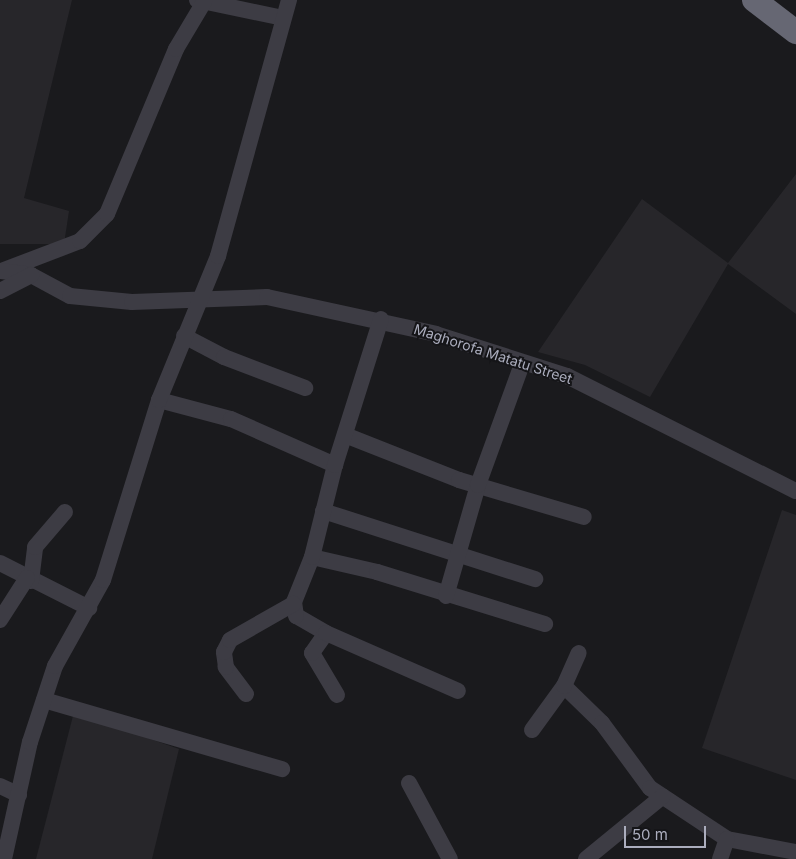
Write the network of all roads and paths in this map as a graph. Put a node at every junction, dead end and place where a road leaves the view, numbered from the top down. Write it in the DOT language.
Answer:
graph roads {
  1 [pos="288,0"];
  2 [pos="754,0"];
  3 [pos="201,1"];
  4 [pos="283,18"];
  5 [pos="796,32"];
  6 [pos="2,270"];
  7 [pos="31,276"];
  8 [pos="0,291"];
  9 [pos="197,302"];
  10 [pos="381,319"];
  11 [pos="184,336"];
  12 [pos="522,364"];
  13 [pos="305,388"];
  14 [pos="159,400"];
  15 [pos="345,435"];
  16 [pos="335,465"];
  17 [pos="478,486"];
  18 [pos="796,491"];
  19 [pos="323,511"];
  20 [pos="65,512"];
  21 [pos="584,517"];
  22 [pos="460,555"];
  23 [pos="312,557"];
  24 [pos="0,563"];
  25 [pos="535,579"];
  26 [pos="29,580"];
  27 [pos="446,596"];
  28 [pos="294,604"];
  29 [pos="89,608"];
  30 [pos="0,620"];
  31 [pos="545,624"];
  32 [pos="326,633"];
  33 [pos="579,652"];
  34 [pos="564,686"];
  35 [pos="458,691"];
  36 [pos="246,694"];
  37 [pos="337,695"];
  38 [pos="44,700"];
  39 [pos="532,730"];
  40 [pos="282,769"];
  41 [pos="409,783"];
  42 [pos="0,786"];
  43 [pos="20,795"];
  44 [pos="663,796"];
  45 [pos="727,840"];
  46 [pos="796,852"];
  47 [pos="4,859"];
  48 [pos="450,859"];
  49 [pos="586,859"];
  50 [pos="720,859"];
  1 -- 4 [label="street"];
  2 -- 5 [label="highway"];
  3 -- 4 [label="street"];
  3 -- 6 [label="street"];
  4 -- 9 [label="street"];
  6 -- 7 [label="street, Maghorofa Matatu Street"];
  7 -- 8 [label="street"];
  7 -- 9 [label="street, Maghorofa Matatu Street"];
  9 -- 10 [label="street, Maghorofa Matatu Street"];
  9 -- 11 [label="street"];
  10 -- 12 [label="street, Maghorofa Matatu Street"];
  10 -- 15 [label="street"];
  11 -- 13 [label="street"];
  11 -- 14 [label="street"];
  12 -- 17 [label="street"];
  12 -- 18 [label="street, Maghorofa Matatu Street"];
  14 -- 16 [label="street"];
  14 -- 29 [label="street"];
  15 -- 16 [label="street"];
  15 -- 17 [label="street"];
  16 -- 19 [label="street"];
  17 -- 21 [label="street"];
  17 -- 22 [label="street"];
  19 -- 22 [label="street"];
  19 -- 23 [label="street"];
  20 -- 26 [label="street"];
  22 -- 25 [label="street"];
  22 -- 27 [label="street"];
  23 -- 27 [label="street"];
  23 -- 28 [label="street"];
  24 -- 26 [label="street"];
  26 -- 29 [label="street"];
  26 -- 30 [label="street"];
  27 -- 31 [label="street"];
  28 -- 32 [label="street"];
  28 -- 36 [label="street"];
  29 -- 38 [label="street"];
  32 -- 35 [label="street"];
  32 -- 37 [label="street"];
  33 -- 34 [label="street"];
  34 -- 39 [label="street"];
  34 -- 44 [label="street"];
  38 -- 40 [label="street"];
  38 -- 43 [label="street"];
  41 -- 48 [label="street"];
  42 -- 43 [label="street"];
  43 -- 47 [label="street"];
  44 -- 45 [label="street"];
  44 -- 49 [label="street"];
  45 -- 46 [label="street"];
  45 -- 50 [label="street"];
}
